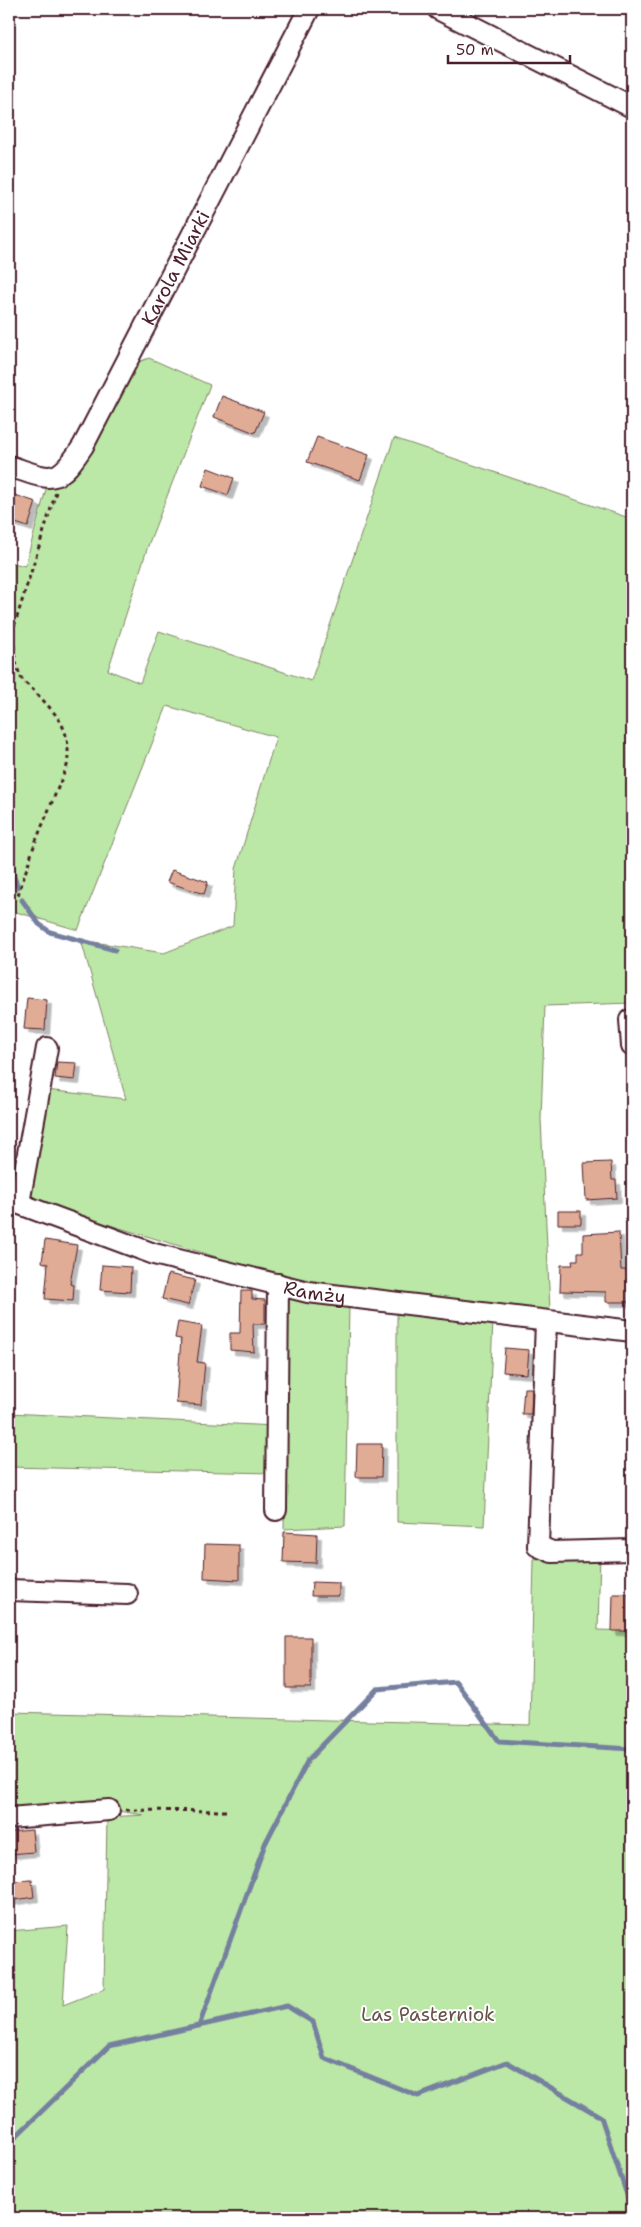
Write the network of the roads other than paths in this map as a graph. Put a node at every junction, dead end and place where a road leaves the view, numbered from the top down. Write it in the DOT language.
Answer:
graph roads {
  1 [pos="309,9"];
  2 [pos="438,9"];
  3 [pos="632,107"];
  4 [pos="9,466"];
  5 [pos="630,1020"];
  6 [pos="632,1046"];
  7 [pos="47,1048"];
  8 [pos="14,1202"];
  9 [pos="278,1284"];
  10 [pos="546,1321"];
  11 [pos="632,1331"];
  12 [pos="276,1510"];
  13 [pos="632,1550"];
  14 [pos="9,1590"];
  15 [pos="127,1594"];
  16 [pos="109,1810"];
  17 [pos="9,1818"];
  1 -- 4 [label="street, Karola Miarki"];
  2 -- 3 [label="street"];
  5 -- 6 [label="street"];
  7 -- 8 [label="street"];
  8 -- 9 [label="street, Ramży"];
  9 -- 10 [label="street, Ramży"];
  9 -- 12 [label="street"];
  10 -- 11 [label="street, Ramży"];
  10 -- 13 [label="street"];
  14 -- 15 [label="street"];
  16 -- 17 [label="street"];
}
